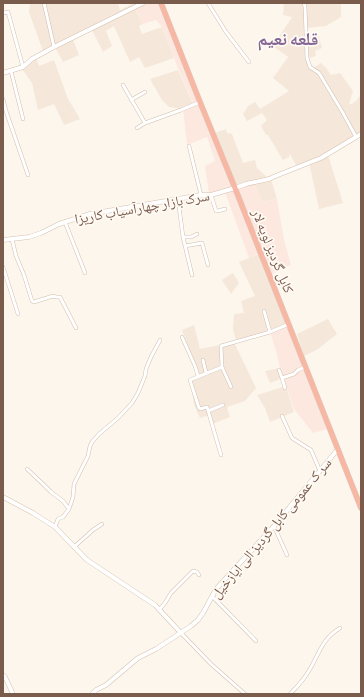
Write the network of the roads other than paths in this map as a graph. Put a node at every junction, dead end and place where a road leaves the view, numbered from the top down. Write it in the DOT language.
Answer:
graph roads {
  1 [pos="44,3"];
  2 [pos="143,3"];
  3 [pos="161,3"];
  4 [pos="208,3"];
  5 [pos="304,3"];
  6 [pos="3,13"];
  7 [pos="54,47"];
  8 [pos="249,62"];
  9 [pos="23,68"];
  10 [pos="11,71"];
  11 [pos="3,74"];
  12 [pos="123,86"];
  13 [pos="145,92"];
  14 [pos="3,99"];
  15 [pos="131,100"];
  16 [pos="200,102"];
  17 [pos="23,120"];
  18 [pos="145,123"];
  19 [pos="137,128"];
  20 [pos="361,134"];
  21 [pos="356,137"];
  22 [pos="189,146"];
  23 [pos="28,175"];
  24 [pos="235,188"];
  25 [pos="201,195"];
  26 [pos="211,195"];
  27 [pos="178,199"];
  28 [pos="225,209"];
  29 [pos="65,222"];
  30 [pos="197,234"];
  31 [pos="184,237"];
  32 [pos="12,239"];
  33 [pos="3,240"];
  34 [pos="185,246"];
  35 [pos="208,265"];
  36 [pos="3,266"];
  37 [pos="86,273"];
  38 [pos="192,275"];
  39 [pos="264,311"];
  40 [pos="18,314"];
  41 [pos="289,324"];
  42 [pos="76,328"];
  43 [pos="270,332"];
  44 [pos="182,337"];
  45 [pos="160,340"];
  46 [pos="203,360"];
  47 [pos="222,367"];
  48 [pos="306,367"];
  49 [pos="279,370"];
  50 [pos="206,373"];
  51 [pos="198,376"];
  52 [pos="282,378"];
  53 [pos="231,387"];
  54 [pos="284,388"];
  55 [pos="223,405"];
  56 [pos="208,411"];
  57 [pos="282,416"];
  58 [pos="338,449"];
  59 [pos="221,455"];
  60 [pos="27,469"];
  61 [pos="320,471"];
  62 [pos="3,497"];
  63 [pos="361,508"];
  64 [pos="70,509"];
  65 [pos="102,524"];
  66 [pos="274,526"];
  67 [pos="55,527"];
  68 [pos="74,547"];
  69 [pos="287,555"];
  70 [pos="199,575"];
  71 [pos="212,596"];
  72 [pos="159,610"];
  73 [pos="340,628"];
  74 [pos="181,633"];
  75 [pos="256,641"];
  76 [pos="3,675"];
  77 [pos="14,694"];
  78 [pos="92,694"];
  79 [pos="245,694"];
  80 [pos="290,694"];
  1 -- 7 [label="street"];
  2 -- 7 [label="street"];
  3 -- 16 [label="highway, کابل گردیز لویه لار"];
  4 -- 8 [label="street"];
  5 -- 21 [label="street"];
  6 -- 9 [label="street"];
  7 -- 9 [label="street"];
  9 -- 10 [label="street"];
  10 -- 11 [label="street"];
  10 -- 17 [label="street"];
  12 -- 15 [label="street"];
  13 -- 15 [label="street"];
  14 -- 23 [label="street"];
  15 -- 18 [label="street"];
  16 -- 18 [label="street"];
  16 -- 24 [label="highway, کابل گردیز لویه لار"];
  18 -- 19 [label="street"];
  20 -- 21 [label="street, سرک بازار چهارآسیاب کاریزا"];
  21 -- 24 [label="street, سرک بازار چهارآسیاب کاریزا"];
  22 -- 25 [label="street"];
  24 -- 26 [label="street, سرک بازار چهارآسیاب کاریزا"];
  24 -- 41 [label="highway, کابل گردیز لویه لار"];
  25 -- 26 [label="street, سرک بازار چهارآسیاب کاریزا"];
  25 -- 27 [label="street, سرک بازار چهارآسیاب کاریزا"];
  26 -- 28 [label="street"];
  27 -- 29 [label="street, سرک بازار چهارآسیاب کاریزا"];
  27 -- 31 [label="street"];
  29 -- 32 [label="street, سرک بازار چهارآسیاب کاریزا"];
  29 -- 37 [label="street"];
  30 -- 31 [label="street"];
  31 -- 34 [label="street"];
  32 -- 33 [label="street, سرک بازار چهارآسیاب کاریزا"];
  32 -- 42 [label="street"];
  34 -- 35 [label="street"];
  34 -- 38 [label="street"];
  36 -- 40 [label="street"];
  39 -- 43 [label="street"];
  41 -- 43 [label="street"];
  41 -- 48 [label="highway, کابل گردیز لویه لار"];
  43 -- 47 [label="street"];
  44 -- 51 [label="street"];
  45 -- 64 [label="street"];
  46 -- 50 [label="street"];
  47 -- 50 [label="street"];
  47 -- 53 [label="street"];
  48 -- 52 [label="street"];
  48 -- 58 [label="highway, کابل گردیز لویه لار"];
  49 -- 52 [label="street"];
  50 -- 51 [label="street"];
  51 -- 56 [label="street"];
  52 -- 54 [label="street"];
  55 -- 56 [label="street"];
  56 -- 59 [label="street"];
  57 -- 61 [label="street"];
  58 -- 61 [label="street, سر ک عمومی کابل گردیز الی ایازخیل"];
  58 -- 63 [label="highway, کابل گردیز لویه لار"];
  60 -- 64 [label="street"];
  61 -- 66 [label="street, سر ک عمومی کابل گردیز الی ایازخیل"];
  62 -- 67 [label="street"];
  64 -- 67 [label="street"];
  65 -- 68 [label="street"];
  66 -- 69 [label="street"];
  66 -- 71 [label="street, سر ک عمومی کابل گردیز الی ایازخیل"];
  67 -- 68 [label="street"];
  68 -- 72 [label="street"];
  70 -- 72 [label="street"];
  71 -- 74 [label="street, سر ک عمومی کابل گردیز الی ایازخیل"];
  71 -- 75 [label="street"];
  72 -- 74 [label="street"];
  73 -- 80 [label="street"];
  74 -- 78 [label="street, سر ک عمومی کابل گردیز الی ایازخیل"];
  74 -- 79 [label="street"];
  76 -- 77 [label="street"];
}
